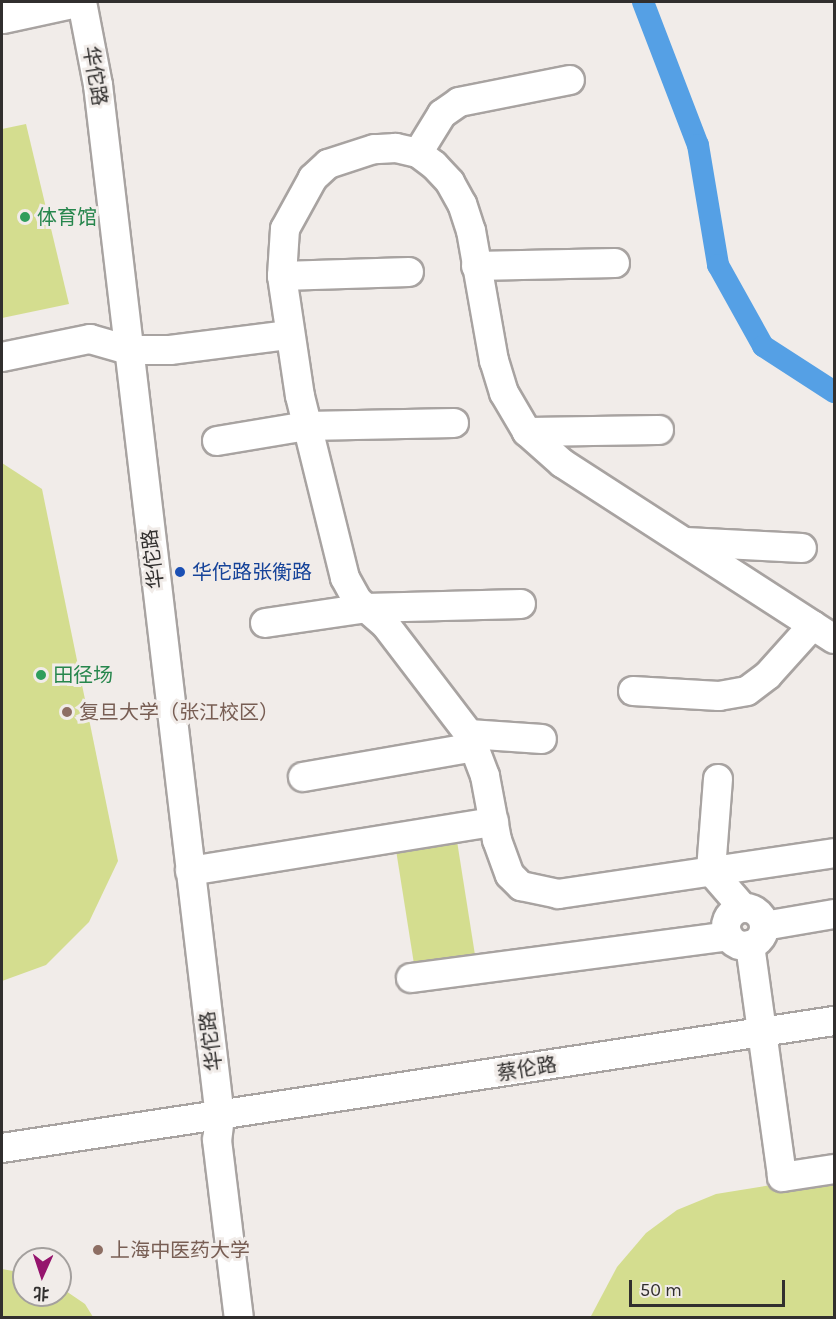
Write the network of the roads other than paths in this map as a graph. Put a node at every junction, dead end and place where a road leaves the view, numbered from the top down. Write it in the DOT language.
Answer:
graph roads {
  1 [pos="67,2"];
  2 [pos="81,2"];
  3 [pos="2,16"];
  4 [pos="570,80"];
  5 [pos="418,153"];
  6 [pos="615,263"];
  7 [pos="476,266"];
  8 [pos="409,272"];
  9 [pos="282,276"];
  10 [pos="289,335"];
  11 [pos="128,350"];
  12 [pos="2,357"];
  13 [pos="454,423"];
  14 [pos="307,426"];
  15 [pos="659,430"];
  16 [pos="527,432"];
  17 [pos="217,441"];
  18 [pos="684,542"];
  19 [pos="802,548"];
  20 [pos="521,604"];
  21 [pos="366,608"];
  22 [pos="266,622"];
  23 [pos="824,632"];
  24 [pos="633,692"];
  25 [pos="542,738"];
  26 [pos="472,740"];
  27 [pos="303,777"];
  28 [pos="718,779"];
  29 [pos="494,822"];
  30 [pos="834,853"];
  31 [pos="190,871"];
  32 [pos="711,871"];
  33 [pos="834,914"];
  34 [pos="747,936"];
  35 [pos="411,978"];
  36 [pos="834,1021"];
  37 [pos="759,1033"];
  38 [pos="220,1117"];
  39 [pos="2,1148"];
  40 [pos="2,1159"];
  41 [pos="834,1169"];
  42 [pos="238,1317"];
  43 [pos="251,1317"];
  1 -- 3 [label="main road"];
  2 -- 11 [label="street, 华佗路"];
  4 -- 5 [label="street"];
  5 -- 7 [label="street"];
  5 -- 9 [label="street"];
  6 -- 7 [label="street"];
  7 -- 16 [label="street"];
  8 -- 9 [label="street"];
  9 -- 10 [label="street"];
  10 -- 11 [label="street"];
  10 -- 14 [label="street"];
  11 -- 12 [label="street"];
  11 -- 31 [label="street, 华佗路"];
  13 -- 14 [label="street"];
  14 -- 17 [label="street"];
  14 -- 21 [label="street"];
  15 -- 16 [label="street"];
  16 -- 18 [label="street"];
  18 -- 19 [label="street"];
  18 -- 23 [label="street"];
  20 -- 21 [label="street"];
  21 -- 22 [label="street"];
  21 -- 26 [label="street"];
  23 -- 24 [label="street"];
  25 -- 26 [label="street"];
  26 -- 27 [label="street"];
  26 -- 29 [label="street"];
  28 -- 32 [label="street"];
  29 -- 31 [label="street"];
  29 -- 32 [label="street"];
  30 -- 32 [label="street"];
  31 -- 38 [label="street, 华佗路"];
  32 -- 34 [label="street"];
  33 -- 34 [label="street"];
  34 -- 35 [label="street"];
  34 -- 37 [label="street"];
  36 -- 37 [label="street, 蔡伦路"];
  37 -- 38 [label="street, 蔡伦路"];
  37 -- 41 [label="street"];
  38 -- 39 [label="street, 蔡伦路"];
  38 -- 40 [label="street, 蔡伦路"];
  38 -- 42 [label="street, 华佗路"];
  38 -- 43 [label="street, 华佗路"];
}
